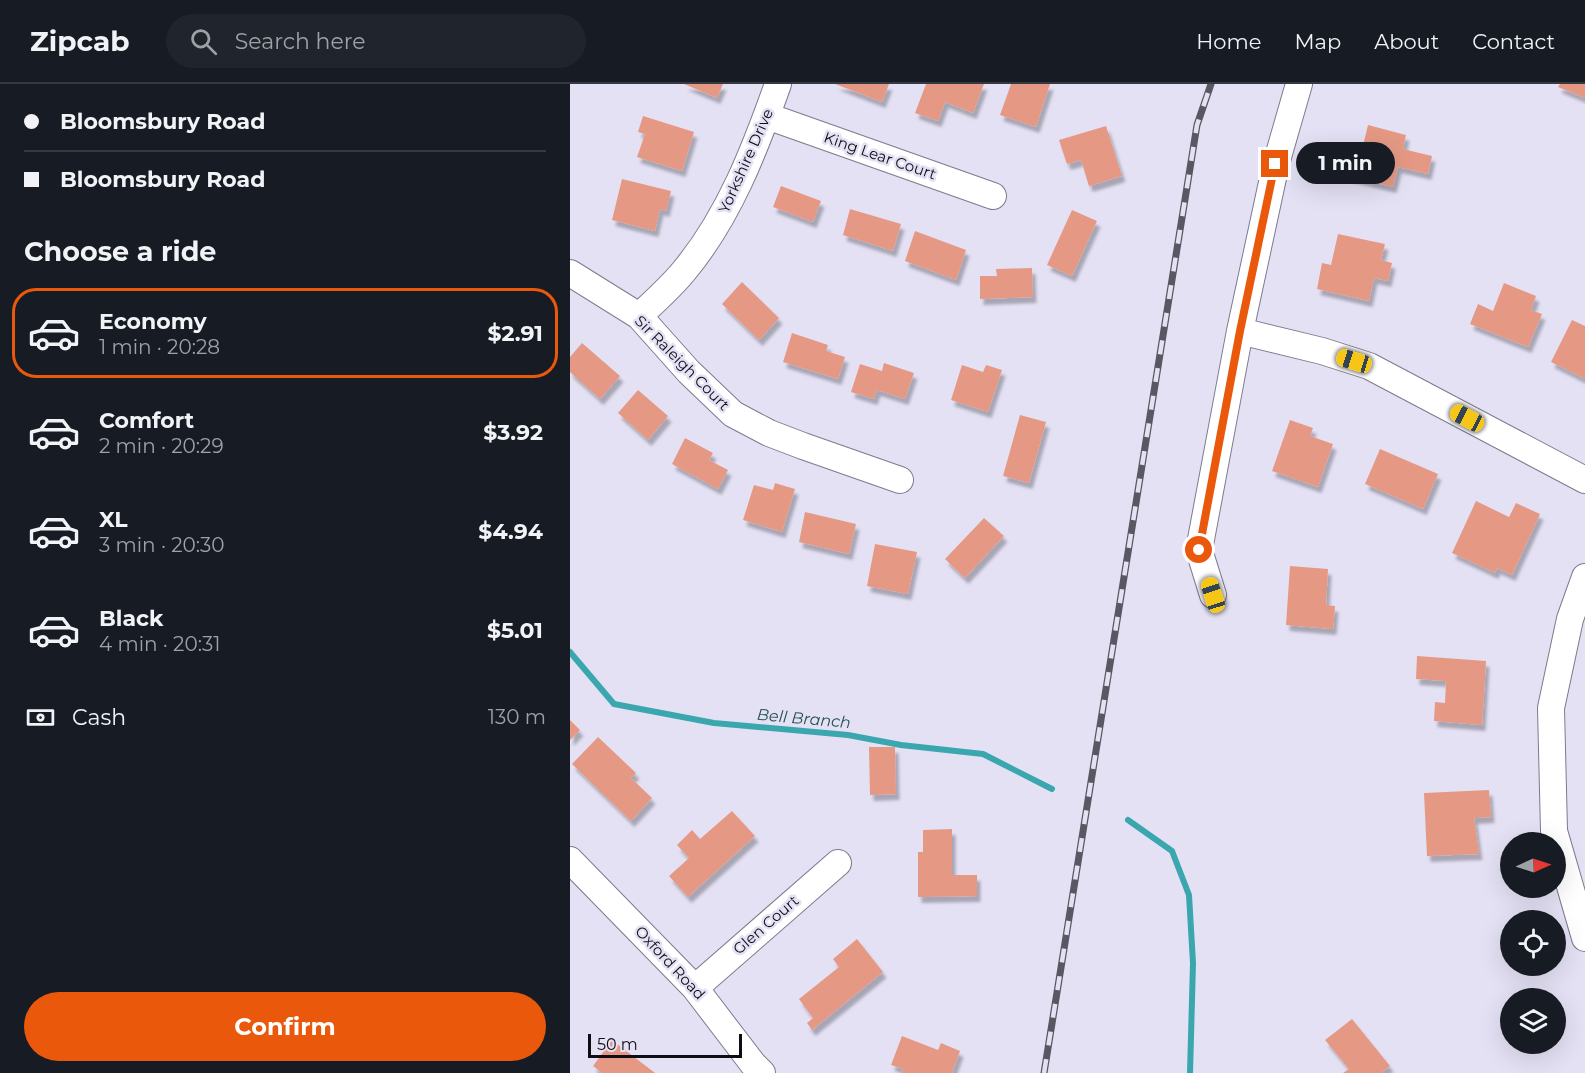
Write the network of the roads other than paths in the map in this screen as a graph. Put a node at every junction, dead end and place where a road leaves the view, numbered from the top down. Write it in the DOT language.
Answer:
graph roads {
  1 [pos="778,84"];
  2 [pos="1299,84"];
  3 [pos="767,116"];
  4 [pos="993,196"];
  5 [pos="570,273"];
  6 [pos="639,316"];
  7 [pos="1240,331"];
  8 [pos="900,480"];
  9 [pos="1585,480"];
  10 [pos="1585,577"];
  11 [pos="1213,595"];
  12 [pos="570,860"];
  13 [pos="837,863"];
  14 [pos="1585,938"];
  15 [pos="695,987"];
  16 [pos="754,1070"];
  1 -- 3 [label="street, Yorkshire Drive"];
  2 -- 7 [label="street"];
  3 -- 4 [label="street, King Lear Court"];
  3 -- 6 [label="street, Yorkshire Drive"];
  5 -- 6 [label="street, Sir Raleigh Court"];
  6 -- 8 [label="street, Sir Raleigh Court"];
  7 -- 9 [label="street"];
  7 -- 11 [label="street"];
  10 -- 14 [label="street"];
  12 -- 15 [label="street, Oxford Road"];
  13 -- 15 [label="street, Glen Court"];
  15 -- 16 [label="street, Oxford Road"];
}
